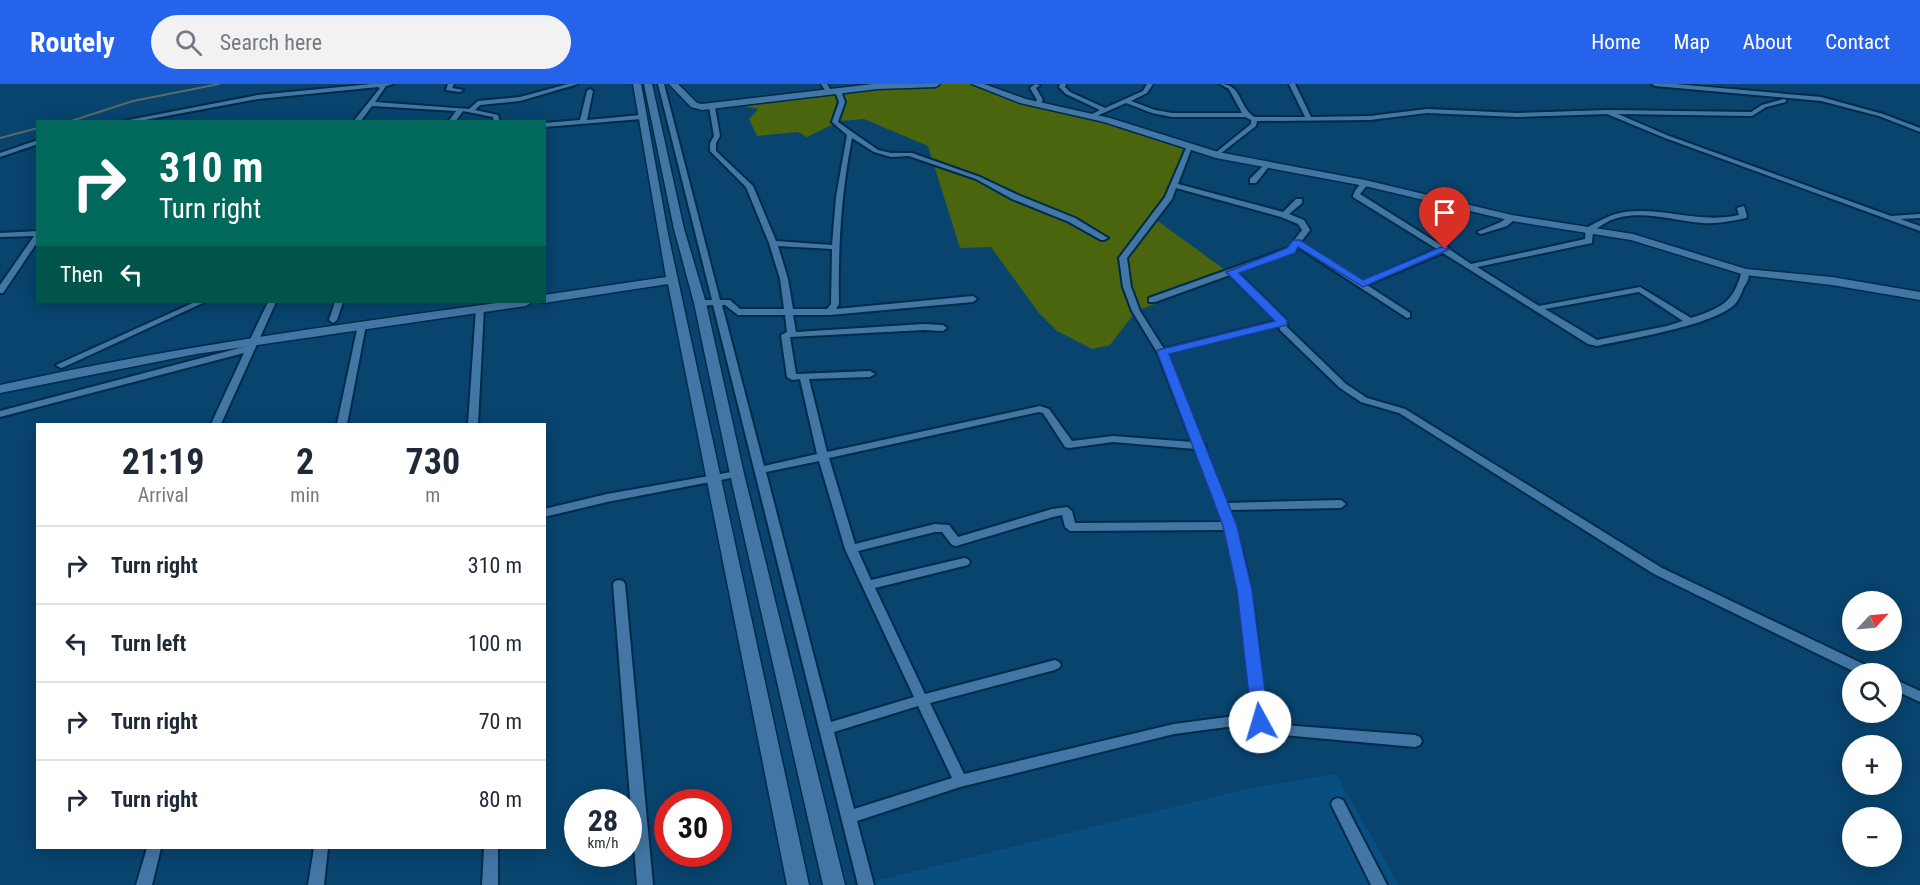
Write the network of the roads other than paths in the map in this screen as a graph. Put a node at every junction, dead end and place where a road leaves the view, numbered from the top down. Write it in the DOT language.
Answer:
graph roads {
  1 [pos="390,84"];
  2 [pos="451,84"];
  3 [pos="575,84"];
  4 [pos="637,84"];
  5 [pos="648,84"];
  6 [pos="661,84"];
  7 [pos="673,84"];
  8 [pos="936,84"];
  9 [pos="976,84"];
  10 [pos="1063,84"];
  11 [pos="1150,84"];
  12 [pos="1223,84"];
  13 [pos="1292,84"];
  14 [pos="1655,84"];
  15 [pos="877,85"];
  16 [pos="1036,85"];
  17 [pos="380,86"];
  18 [pos="827,88"];
  19 [pos="460,90"];
  20 [pos="590,91"];
  21 [pos="841,91"];
  22 [pos="1821,99"];
  23 [pos="1126,101"];
  24 [pos="370,104"];
  25 [pos="1038,104"];
  26 [pos="712,107"];
  27 [pos="461,109"];
  28 [pos="1103,109"];
  29 [pos="471,110"];
  30 [pos="1608,112"];
  31 [pos="1246,115"];
  32 [pos="1881,115"];
  33 [pos="1092,116"];
  34 [pos="641,117"];
  35 [pos="1309,118"];
  36 [pos="1254,119"];
  37 [pos="143,120"];
  38 [pos="358,120"];
  39 [pos="453,120"];
  40 [pos="496,120"];
  41 [pos="583,123"];
  42 [pos="1920,124"];
  43 [pos="546,125"];
  44 [pos="1920,130"];
  45 [pos="850,134"];
  46 [pos="36,142"];
  47 [pos="1190,147"];
  48 [pos="0,155"];
  49 [pos="1216,155"];
  50 [pos="1268,164"];
  51 [pos="1253,181"];
  52 [pos="1365,183"];
  53 [pos="1175,185"];
  54 [pos="1299,201"];
  55 [pos="1741,208"];
  56 [pos="1284,215"];
  57 [pos="1920,216"];
  58 [pos="1512,218"];
  59 [pos="1888,218"];
  60 [pos="1920,229"];
  61 [pos="1589,230"];
  62 [pos="1481,232"];
  63 [pos="36,234"];
  64 [pos="0,235"];
  65 [pos="36,237"];
  66 [pos="1104,237"];
  67 [pos="1296,242"];
  68 [pos="773,243"];
  69 [pos="834,247"];
  70 [pos="1445,249"];
  71 [pos="1471,266"];
  72 [pos="1232,272"];
  73 [pos="1745,272"];
  74 [pos="672,276"];
  75 [pos="1363,284"];
  76 [pos="546,290"];
  77 [pos="0,291"];
  78 [pos="1920,296"];
  79 [pos="546,299"];
  80 [pos="973,299"];
  81 [pos="1152,300"];
  82 [pos="718,302"];
  83 [pos="199,303"];
  84 [pos="272,303"];
  85 [pos="339,303"];
  86 [pos="455,303"];
  87 [pos="518,303"];
  88 [pos="700,303"];
  89 [pos="480,308"];
  90 [pos="1539,308"];
  91 [pos="830,312"];
  92 [pos="790,314"];
  93 [pos="1407,315"];
  94 [pos="333,320"];
  95 [pos="1283,322"];
  96 [pos="1690,322"];
  97 [pos="362,325"];
  98 [pos="943,328"];
  99 [pos="792,334"];
  100 [pos="254,340"];
  101 [pos="1162,352"];
  102 [pos="61,365"];
  103 [pos="870,374"];
  104 [pos="804,376"];
  105 [pos="0,379"];
  106 [pos="0,389"];
  107 [pos="0,414"];
  108 [pos="216,423"];
  109 [pos="342,423"];
  110 [pos="473,423"];
  111 [pos="1201,446"];
  112 [pos="822,457"];
  113 [pos="761,470"];
  114 [pos="737,474"];
  115 [pos="713,479"];
  116 [pos="1341,504"];
  117 [pos="1223,507"];
  118 [pos="546,513"];
  119 [pos="1230,526"];
  120 [pos="851,549"];
  121 [pos="964,562"];
  122 [pos="619,584"];
  123 [pos="868,585"];
  124 [pos="1849,663"];
  125 [pos="1055,665"];
  126 [pos="1902,688"];
  127 [pos="1920,697"];
  128 [pos="921,700"];
  129 [pos="1260,722"];
  130 [pos="826,729"];
  131 [pos="1415,741"];
  132 [pos="960,782"];
  133 [pos="1338,804"];
  134 [pos="849,817"];
  135 [pos="154,849"];
  136 [pos="321,849"];
  137 [pos="490,849"];
  138 [pos="144,885"];
  139 [pos="316,885"];
  140 [pos="490,885"];
  141 [pos="645,885"];
  142 [pos="798,885"];
  143 [pos="834,885"];
  144 [pos="866,885"];
  145 [pos="1379,885"];
  1 -- 17 [label="street"];
  2 -- 19 [label="street"];
  3 -- 29 [label="street"];
  4 -- 34 [label="street"];
  5 -- 88 [label="street"];
  6 -- 82 [label="street"];
  7 -- 26 [label="street"];
  8 -- 15 [label="street"];
  9 -- 25 [label="street"];
  10 -- 28 [label="street"];
  11 -- 23 [label="street"];
  12 -- 31 [label="street"];
  13 -- 35 [label="street"];
  14 -- 22 [label="street"];
  15 -- 21 [label="street"];
  16 -- 25 [label="street"];
  17 -- 24 [label="street"];
  17 -- 37 [label="street"];
  18 -- 21 [label="street"];
  18 -- 26 [label="street"];
  20 -- 41 [label="street"];
  21 -- 45 [label="street"];
  22 -- 30 [label="street"];
  22 -- 32 [label="street"];
  23 -- 28 [label="street"];
  23 -- 31 [label="street"];
  24 -- 27 [label="street"];
  24 -- 38 [label="street"];
  25 -- 33 [label="street"];
  26 -- 68 [label="street"];
  27 -- 29 [label="street"];
  27 -- 39 [label="street"];
  28 -- 33 [label="street"];
  29 -- 40 [label="street"];
  30 -- 35 [label="street"];
  30 -- 59 [label="street"];
  31 -- 36 [label="street"];
  32 -- 42 [label="street"];
  32 -- 44 [label="street"];
  33 -- 47 [label="street"];
  34 -- 41 [label="street"];
  34 -- 74 [label="street"];
  35 -- 36 [label="street"];
  36 -- 49 [label="street"];
  41 -- 43 [label="street"];
  45 -- 66 [label="street"];
  45 -- 69 [label="street"];
  46 -- 48 [label="street"];
  47 -- 49 [label="street"];
  47 -- 53 [label="street"];
  49 -- 50 [label="street"];
  50 -- 51 [label="street"];
  50 -- 52 [label="street"];
  52 -- 58 [label="street"];
  52 -- 70 [label="street"];
  53 -- 56 [label="street"];
  53 -- 101 [label="street"];
  54 -- 56 [label="street"];
  55 -- 61 [label="street"];
  56 -- 67 [label="street"];
  57 -- 59 [label="street"];
  58 -- 61 [label="street"];
  58 -- 62 [label="street"];
  59 -- 60 [label="street"];
  61 -- 71 [label="street"];
  61 -- 73 [label="street"];
  63 -- 64 [label="street"];
  65 -- 77 [label="street"];
  67 -- 72 [label="street"];
  67 -- 75 [label="street"];
  68 -- 69 [label="street"];
  68 -- 92 [label="street"];
  69 -- 91 [label="street"];
  70 -- 71 [label="street"];
  70 -- 75 [label="street"];
  71 -- 90 [label="street"];
  72 -- 81 [label="street"];
  72 -- 95 [label="street"];
  73 -- 78 [label="street"];
  73 -- 96 [label="street"];
  74 -- 76 [label="street"];
  74 -- 79 [label="street"];
  74 -- 115 [label="street"];
  75 -- 93 [label="street"];
  80 -- 91 [label="street"];
  82 -- 88 [label="street"];
  82 -- 92 [label="street"];
  82 -- 113 [label="street"];
  83 -- 102 [label="street"];
  84 -- 100 [label="street"];
  85 -- 94 [label="street"];
  86 -- 94 [label="street"];
  87 -- 89 [label="street"];
  88 -- 114 [label="street"];
  89 -- 97 [label="street"];
  89 -- 110 [label="street"];
  90 -- 96 [label="street"];
  90 -- 96 [label="street"];
  91 -- 92 [label="street"];
  92 -- 99 [label="street"];
  94 -- 100 [label="street"];
  95 -- 101 [label="street"];
  95 -- 124 [label="street"];
  97 -- 100 [label="street"];
  97 -- 109 [label="street"];
  98 -- 99 [label="street"];
  99 -- 104 [label="street"];
  100 -- 102 [label="street"];
  100 -- 106 [label="street"];
  100 -- 107 [label="street"];
  100 -- 108 [label="street"];
  101 -- 111 [label="street"];
  102 -- 105 [label="street"];
  103 -- 104 [label="street"];
  104 -- 112 [label="street"];
  111 -- 112 [label="street"];
  111 -- 117 [label="street"];
  112 -- 113 [label="street"];
  112 -- 120 [label="street"];
  113 -- 130 [label="street"];
  114 -- 115 [label="street"];
  114 -- 143 [label="street"];
  115 -- 118 [label="street"];
  115 -- 142 [label="street"];
  116 -- 117 [label="street"];
  117 -- 119 [label="street"];
  119 -- 120 [label="street"];
  119 -- 129 [label="street"];
  120 -- 123 [label="street"];
  121 -- 123 [label="street"];
  122 -- 141 [label="street"];
  123 -- 128 [label="street"];
  125 -- 128 [label="street"];
  126 -- 127 [label="street"];
  128 -- 130 [label="street"];
  128 -- 132 [label="street"];
  129 -- 131 [label="street"];
  129 -- 132 [label="street"];
  130 -- 134 [label="street"];
  132 -- 134 [label="street"];
  133 -- 145 [label="street"];
  134 -- 144 [label="street"];
  135 -- 138 [label="street"];
  136 -- 139 [label="street"];
  137 -- 140 [label="street"];
}
